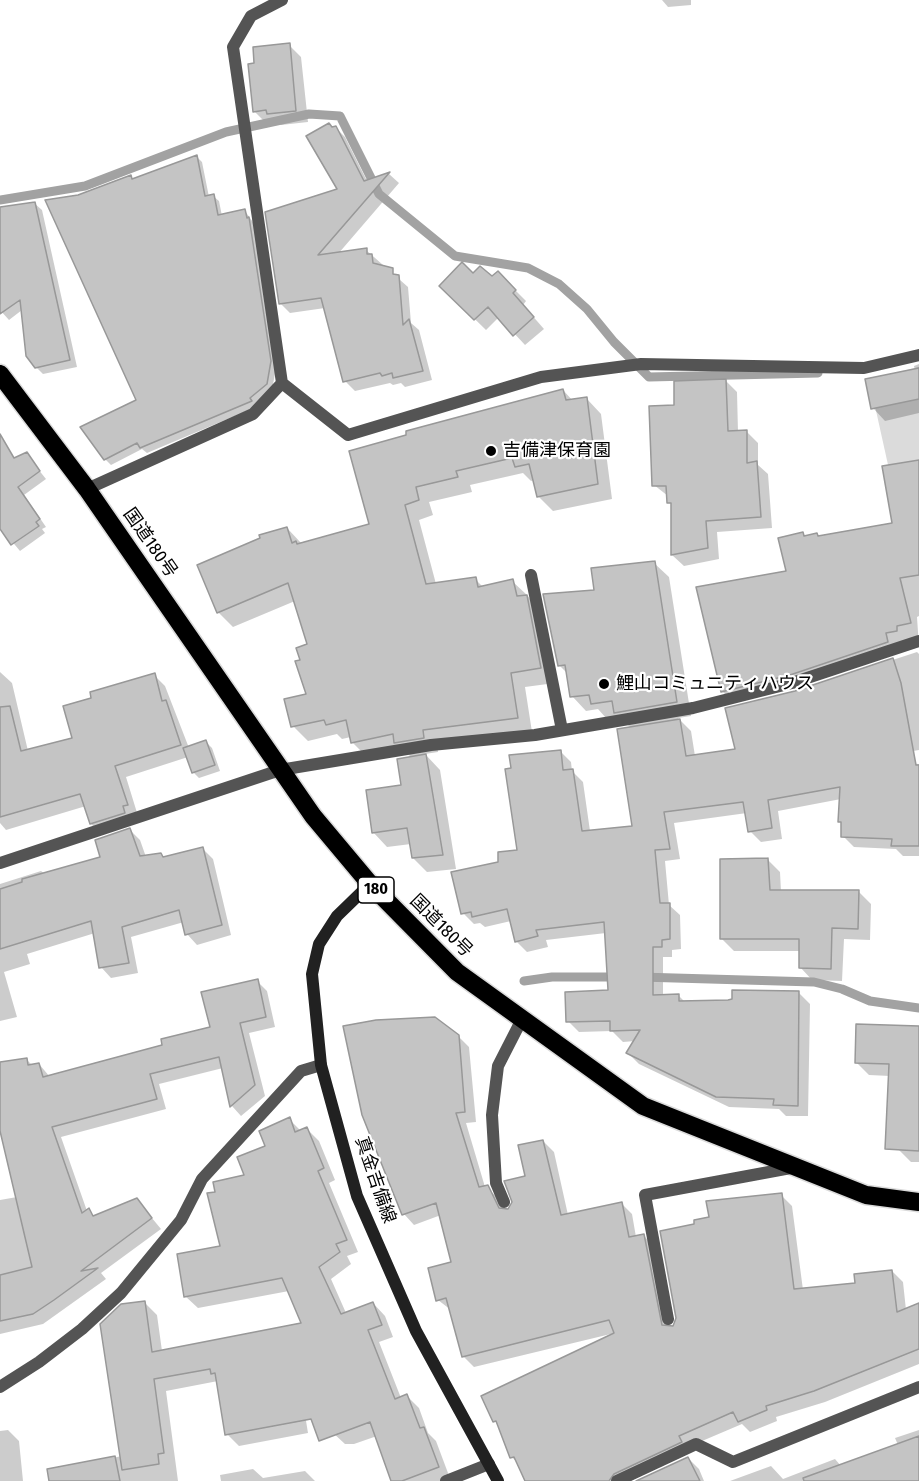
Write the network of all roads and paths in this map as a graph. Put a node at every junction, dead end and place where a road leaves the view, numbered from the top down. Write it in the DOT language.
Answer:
graph roads {
  1 [pos="282,0"];
  2 [pos="919,355"];
  3 [pos="0,374"];
  4 [pos="282,383"];
  5 [pos="87,489"];
  6 [pos="531,575"];
  7 [pos="919,641"];
  8 [pos="562,730"];
  9 [pos="280,770"];
  10 [pos="0,863"];
  11 [pos="370,884"];
  12 [pos="521,1021"];
  13 [pos="321,1065"];
  14 [pos="797,1167"];
  15 [pos="504,1202"];
  16 [pos="919,1202"];
  17 [pos="668,1319"];
  18 [pos="0,1386"];
  19 [pos="919,1387"];
  20 [pos="489,1464"];
  21 [pos="447,1481"];
  22 [pos="498,1481"];
  23 [pos="617,1481"];
  1 -- 4 [label="street"];
  2 -- 4 [label="street"];
  3 -- 5 [label="highway, 国道180号 / 180"];
  4 -- 5 [label="street"];
  5 -- 9 [label="highway, 国道180号 / 180"];
  6 -- 8 [label="street"];
  7 -- 8 [label="street"];
  8 -- 9 [label="street"];
  9 -- 10 [label="street"];
  9 -- 11 [label="highway, 国道180号 / 180"];
  11 -- 12 [label="highway, 国道180号 / 180"];
  11 -- 13 [label="main road, 真金吉備線"];
  12 -- 14 [label="highway, 国道180号 / 180"];
  12 -- 15 [label="street"];
  13 -- 18 [label="street"];
  13 -- 20 [label="main road, 真金吉備線"];
  14 -- 16 [label="highway, 国道180号 / 180"];
  14 -- 17 [label="street"];
  19 -- 23 [label="street"];
  20 -- 21 [label="street"];
  20 -- 22 [label="main road, 真金吉備線"];
}
